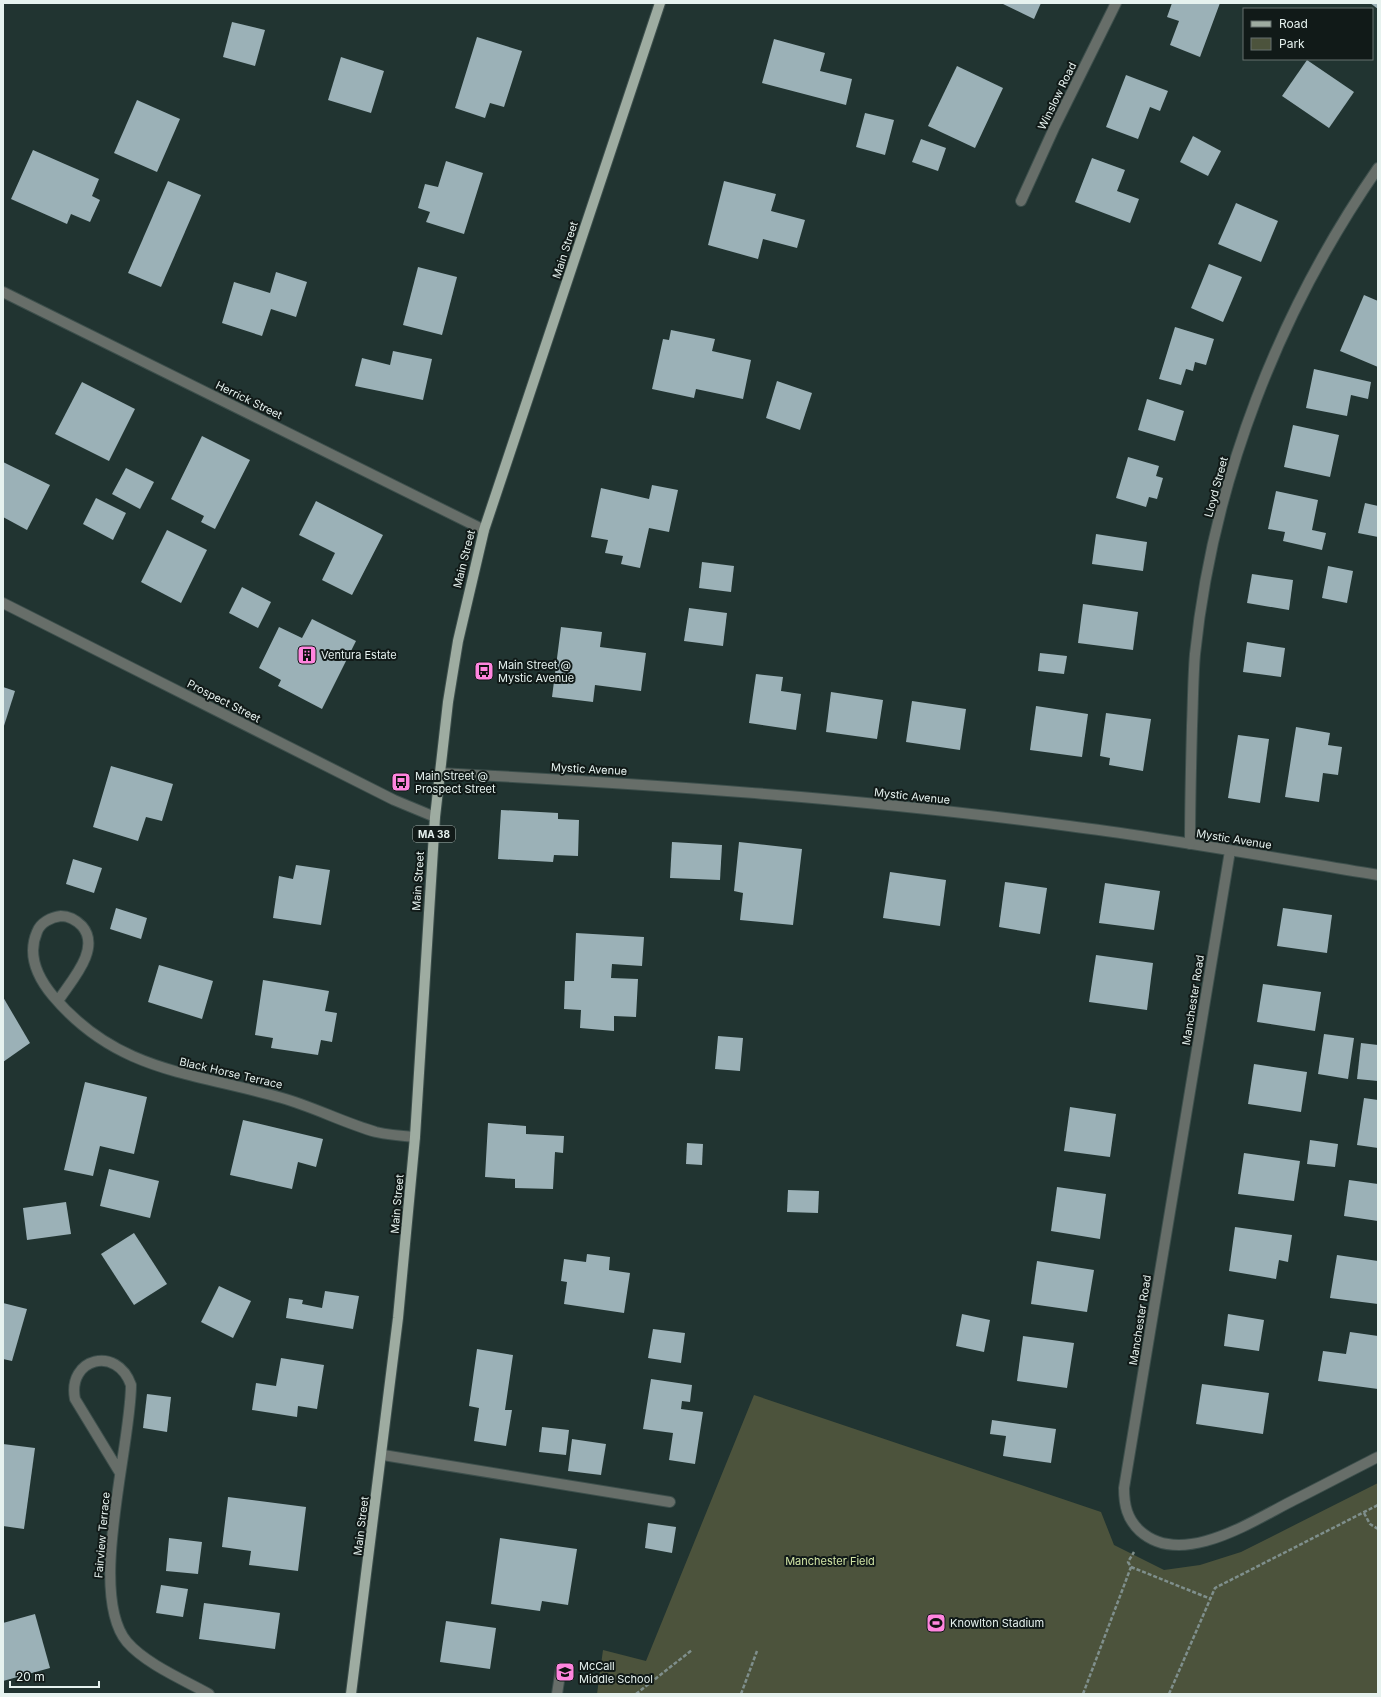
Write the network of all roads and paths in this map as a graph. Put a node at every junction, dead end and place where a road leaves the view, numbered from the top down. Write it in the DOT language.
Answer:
graph roads {
  1 [pos="659,3"];
  2 [pos="1116,3"];
  3 [pos="1378,168"];
  4 [pos="1374,182"];
  5 [pos="1021,201"];
  6 [pos="3,292"];
  7 [pos="484,530"];
  8 [pos="3,603"];
  9 [pos="440,773"];
  10 [pos="435,817"];
  11 [pos="1190,844"];
  12 [pos="1230,851"];
  13 [pos="1378,875"];
  14 [pos="58,1001"];
  15 [pos="415,1137"];
  16 [pos="383,1455"];
  17 [pos="1378,1457"];
  18 [pos="120,1473"];
  19 [pos="670,1502"];
  20 [pos="1378,1506"];
  21 [pos="1364,1513"];
  22 [pos="1378,1529"];
  23 [pos="1143,1534"];
  24 [pos="1131,1567"];
  25 [pos="1211,1599"];
  26 [pos="692,1650"];
  27 [pos="757,1651"];
  28 [pos="561,1668"];
  29 [pos="209,1694"];
  30 [pos="351,1694"];
  31 [pos="558,1694"];
  32 [pos="636,1694"];
  33 [pos="741,1694"];
  34 [pos="1083,1694"];
  35 [pos="1169,1694"];
  1 -- 7 [label="main road, Main Street / MA 38"];
  2 -- 5 [label="street, Winslow Road"];
  3 -- 4 [label="street, Lloyd Street"];
  4 -- 11 [label="street, Lloyd Street"];
  6 -- 7 [label="street, Herrick Street"];
  7 -- 9 [label="main road, Main Street / MA 38"];
  8 -- 10 [label="street, Prospect Street"];
  9 -- 10 [label="main road, Main Street / MA 38"];
  9 -- 11 [label="street, Mystic Avenue"];
  10 -- 15 [label="main road, Main Street / MA 38"];
  11 -- 12 [label="street, Mystic Avenue"];
  12 -- 13 [label="street, Mystic Avenue"];
  12 -- 23 [label="street, Manchester Road"];
  14 -- 14 [label="street, Black Horse Terrace"];
  14 -- 15 [label="street, Black Horse Terrace"];
  15 -- 16 [label="main road, Main Street / MA 38"];
  16 -- 19 [label="street"];
  16 -- 30 [label="main road, Main Street / MA 38"];
  17 -- 23 [label="street, Manchester Road"];
  18 -- 18 [label="street, Fairview Terrace"];
  18 -- 29 [label="street, Fairview Terrace"];
  20 -- 21 [label="path"];
  21 -- 22 [label="path"];
  21 -- 25 [label="path"];
  23 -- 24 [label="path"];
  24 -- 25 [label="path"];
  24 -- 34 [label="path"];
  25 -- 35 [label="path"];
  26 -- 32 [label="path"];
  27 -- 33 [label="path"];
  28 -- 31 [label="street"];
}
